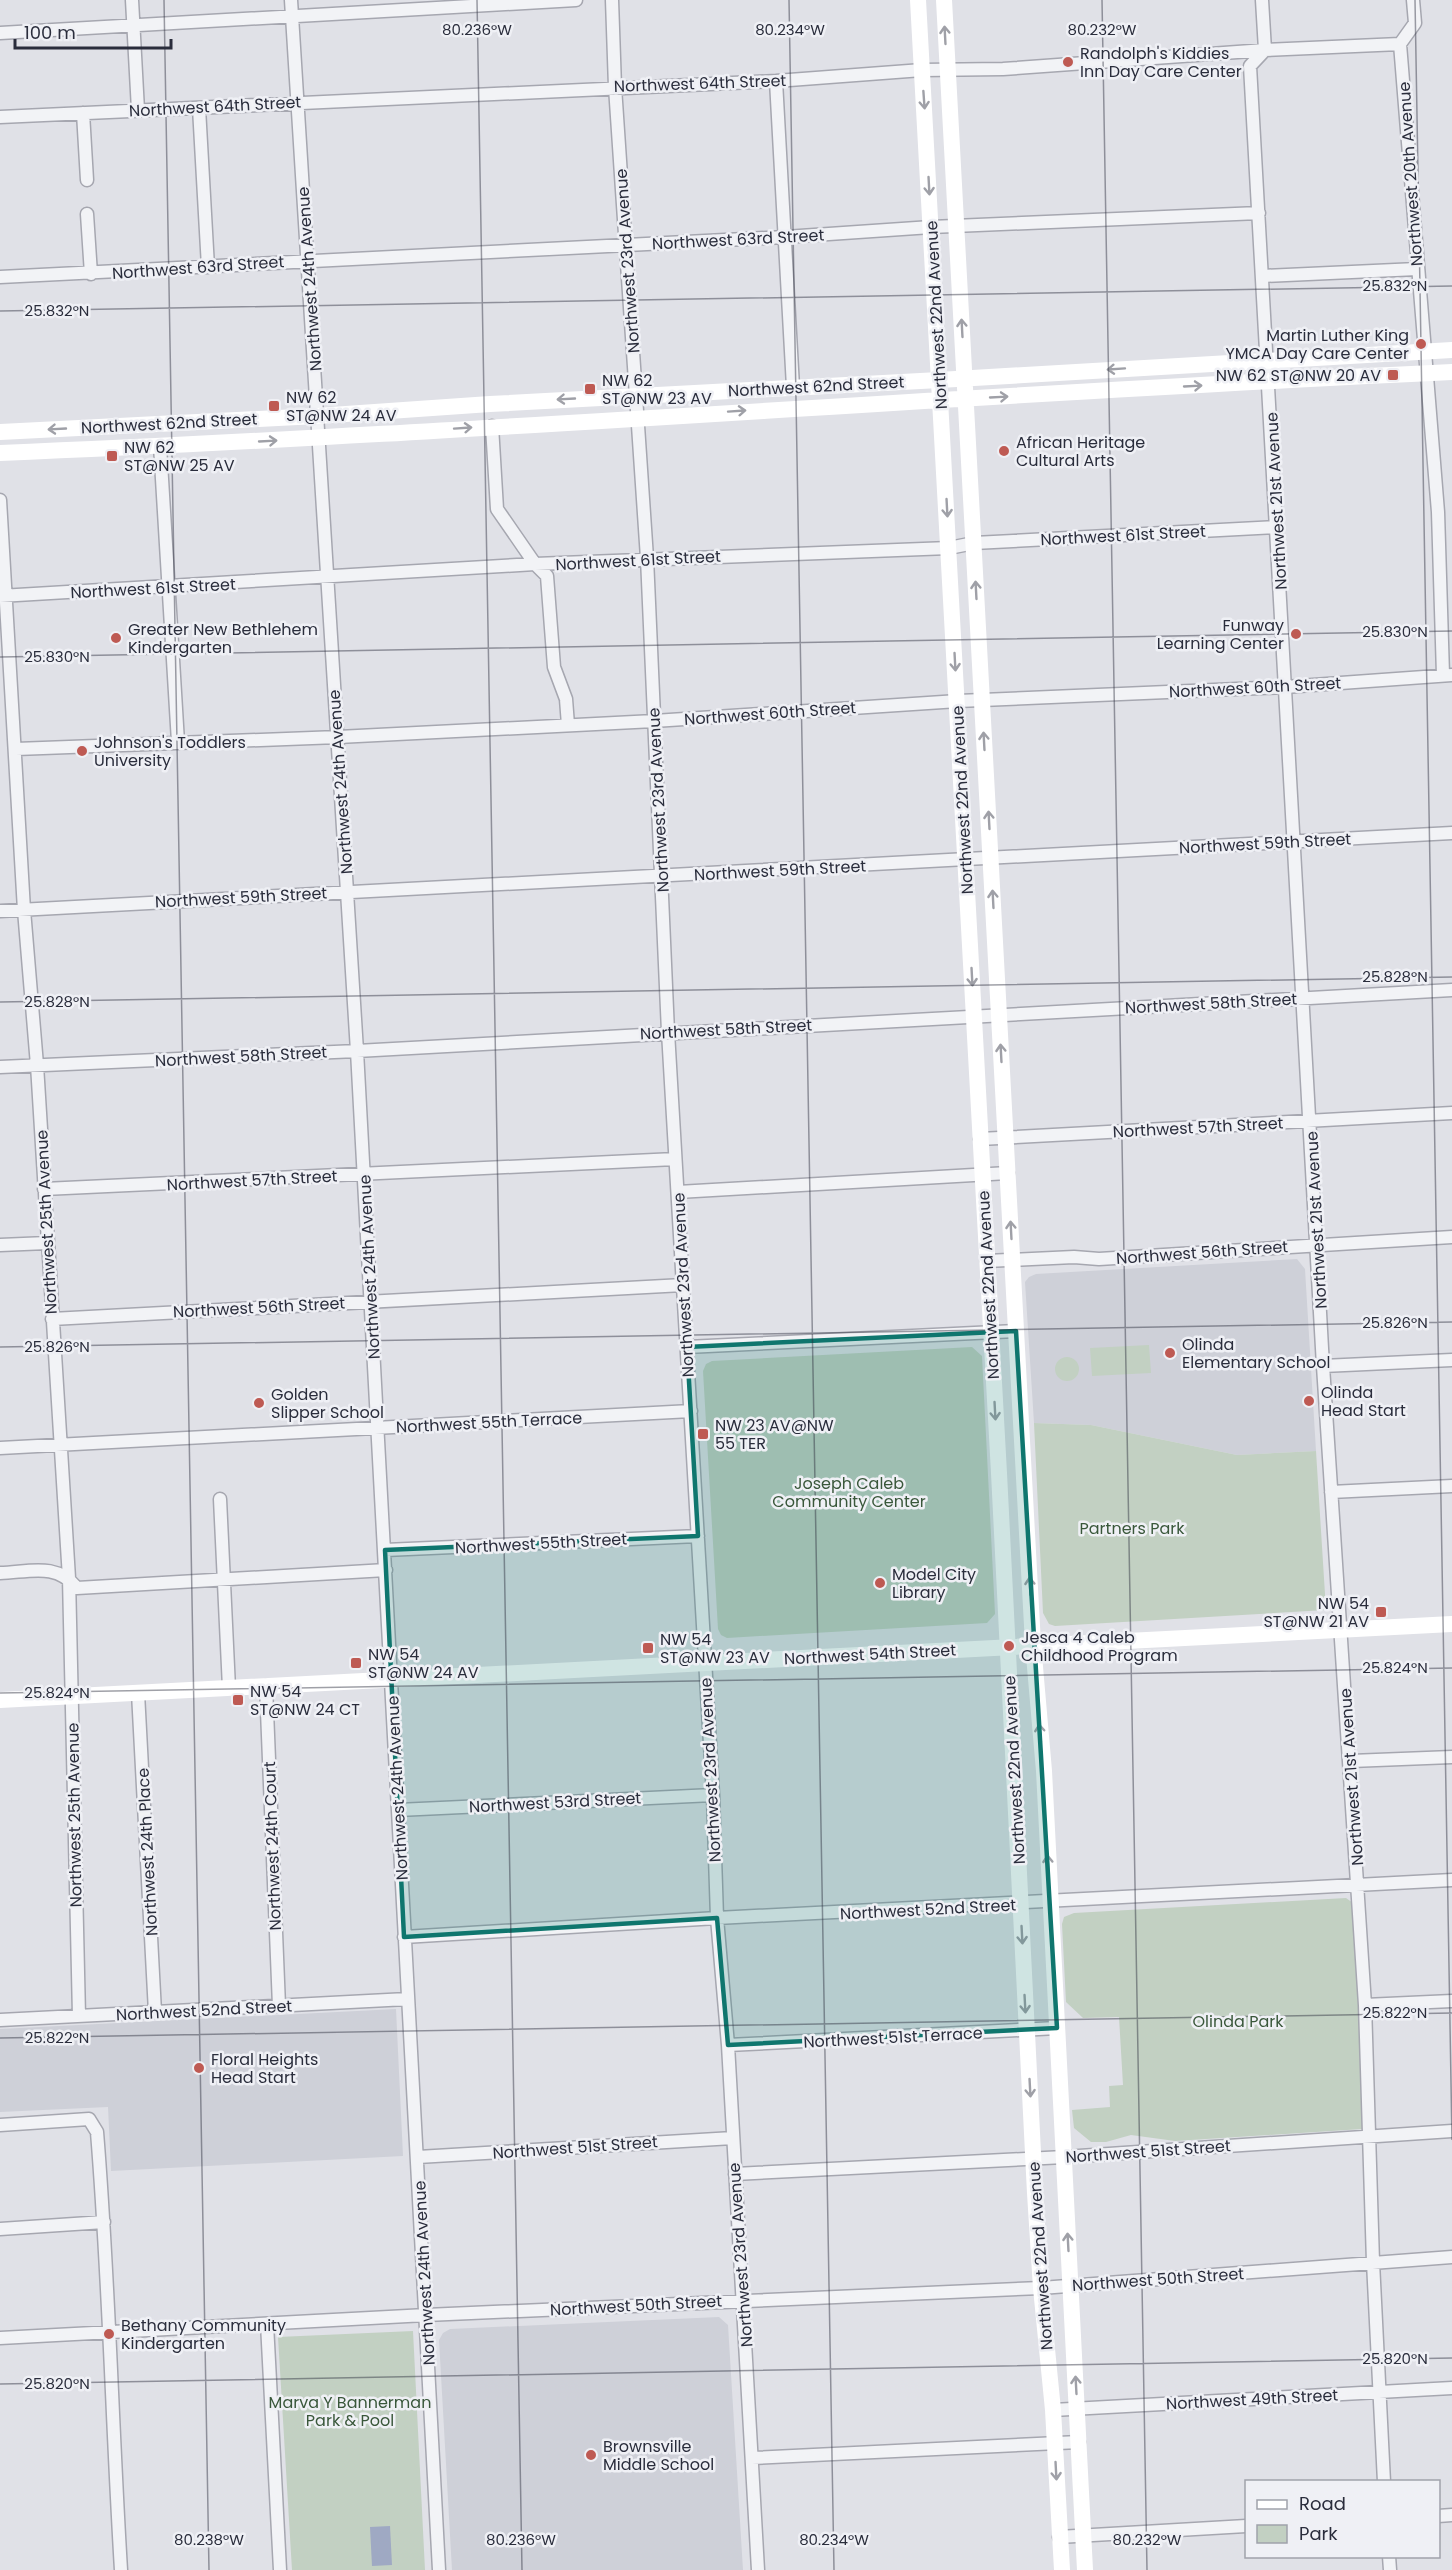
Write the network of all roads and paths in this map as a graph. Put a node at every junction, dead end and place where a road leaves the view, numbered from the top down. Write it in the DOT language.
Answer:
graph roads {
  1 [pos="132,0"];
  2 [pos="291,0"];
  3 [pos="576,0"];
  4 [pos="612,0"];
  5 [pos="918,0"];
  6 [pos="944,0"];
  7 [pos="1262,0"];
  8 [pos="1413,0"];
  9 [pos="292,17"];
  10 [pos="133,24"];
  11 [pos="0,33"];
  12 [pos="1400,44"];
  13 [pos="1265,50"];
  14 [pos="922,70"];
  15 [pos="947,70"];
  16 [pos="776,81"];
  17 [pos="615,87"];
  18 [pos="297,102"];
  19 [pos="199,108"];
  20 [pos="138,110"];
  21 [pos="83,113"];
  22 [pos="0,117"];
  23 [pos="87,180"];
  24 [pos="1259,213"];
  25 [pos="87,214"];
  26 [pos="931,227"];
  27 [pos="956,228"];
  28 [pos="785,237"];
  29 [pos="625,244"];
  30 [pos="307,260"];
  31 [pos="208,267"];
  32 [pos="1417,269"];
  33 [pos="91,274"];
  34 [pos="1263,276"];
  35 [pos="0,277"];
  36 [pos="1426,350"];
  37 [pos="1452,350"];
  38 [pos="1268,360"];
  39 [pos="1452,372"];
  40 [pos="1427,373"];
  41 [pos="964,378"];
  42 [pos="939,380"];
  43 [pos="1270,382"];
  44 [pos="793,387"];
  45 [pos="636,396"];
  46 [pos="966,398"];
  47 [pos="940,400"];
  48 [pos="318,416"];
  49 [pos="637,418"];
  50 [pos="492,426"];
  51 [pos="0,432"];
  52 [pos="319,439"];
  53 [pos="160,446"];
  54 [pos="0,453"];
  55 [pos="0,500"];
  56 [pos="1438,512"];
  57 [pos="1452,512"];
  58 [pos="1276,527"];
  59 [pos="974,543"];
  60 [pos="949,548"];
  61 [pos="647,558"];
  62 [pos="535,564"];
  63 [pos="326,578"];
  64 [pos="168,587"];
  65 [pos="3,596"];
  66 [pos="1448,675"];
  67 [pos="1285,687"];
  68 [pos="982,700"];
  69 [pos="957,701"];
  70 [pos="654,721"];
  71 [pos="568,725"];
  72 [pos="338,737"];
  73 [pos="178,742"];
  74 [pos="16,749"];
  75 [pos="1452,833"];
  76 [pos="1294,841"];
  77 [pos="991,858"];
  78 [pos="965,860"];
  79 [pos="662,876"];
  80 [pos="347,891"];
  81 [pos="24,910"];
  82 [pos="0,911"];
  83 [pos="1452,990"];
  84 [pos="1304,998"];
  85 [pos="999,1015"];
  86 [pos="974,1017"];
  87 [pos="668,1032"];
  88 [pos="357,1051"];
  89 [pos="37,1065"];
  90 [pos="0,1067"];
  91 [pos="1452,1113"];
  92 [pos="1311,1121"];
  93 [pos="1006,1137"];
  94 [pos="980,1139"];
  95 [pos="675,1159"];
  96 [pos="1008,1173"];
  97 [pos="363,1174"];
  98 [pos="982,1175"];
  99 [pos="44,1189"];
  100 [pos="678,1192"];
  101 [pos="1452,1237"];
  102 [pos="47,1243"];
  103 [pos="0,1245"];
  104 [pos="1318,1245"];
  105 [pos="1012,1260"];
  106 [pos="987,1261"];
  107 [pos="683,1285"];
  108 [pos="371,1300"];
  109 [pos="52,1319"];
  110 [pos="1016,1331"];
  111 [pos="991,1332"];
  112 [pos="687,1347"];
  113 [pos="1452,1359"];
  114 [pos="1323,1366"];
  115 [pos="691,1411"];
  116 [pos="378,1428"];
  117 [pos="60,1445"];
  118 [pos="0,1448"];
  119 [pos="1452,1486"];
  120 [pos="1331,1492"];
  121 [pos="220,1498"];
  122 [pos="698,1536"];
  123 [pos="385,1550"];
  124 [pos="386,1570"];
  125 [pos="0,1573"];
  126 [pos="69,1578"];
  127 [pos="223,1581"];
  128 [pos="1452,1624"];
  129 [pos="1341,1631"];
  130 [pos="1033,1644"];
  131 [pos="1008,1646"];
  132 [pos="705,1664"];
  133 [pos="392,1679"];
  134 [pos="266,1686"];
  135 [pos="229,1688"];
  136 [pos="138,1692"];
  137 [pos="71,1696"];
  138 [pos="0,1700"];
  139 [pos="1452,1757"];
  140 [pos="1350,1761"];
  141 [pos="713,1795"];
  142 [pos="398,1810"];
  143 [pos="1452,1880"];
  144 [pos="1358,1886"];
  145 [pos="1050,1902"];
  146 [pos="1020,1904"];
  147 [pos="717,1918"];
  148 [pos="404,1937"];
  149 [pos="408,1999"];
  150 [pos="1452,2001"];
  151 [pos="1365,2005"];
  152 [pos="279,2006"];
  153 [pos="155,2012"];
  154 [pos="79,2016"];
  155 [pos="0,2020"];
  156 [pos="1057,2028"];
  157 [pos="1026,2030"];
  158 [pos="728,2045"];
  159 [pos="0,2125"];
  160 [pos="1452,2131"];
  161 [pos="1369,2136"];
  162 [pos="732,2138"];
  163 [pos="418,2157"];
  164 [pos="1064,2157"];
  165 [pos="1034,2158"];
  166 [pos="735,2174"];
  167 [pos="104,2222"];
  168 [pos="0,2229"];
  169 [pos="1452,2257"];
  170 [pos="1373,2262"];
  171 [pos="1071,2286"];
  172 [pos="1041,2288"];
  173 [pos="744,2300"];
  174 [pos="426,2314"];
  175 [pos="267,2324"];
  176 [pos="107,2333"];
  177 [pos="0,2338"];
  178 [pos="1452,2388"];
  179 [pos="1380,2392"];
  180 [pos="1077,2409"];
  181 [pos="1053,2410"];
  182 [pos="1079,2442"];
  183 [pos="1054,2443"];
  184 [pos="752,2458"];
  185 [pos="1384,2480"];
  186 [pos="1245,2526"];
  187 [pos="1083,2536"];
  188 [pos="1059,2537"];
  189 [pos="121,2570"];
  190 [pos="280,2570"];
  191 [pos="439,2570"];
  192 [pos="758,2570"];
  193 [pos="1062,2570"];
  194 [pos="1085,2570"];
  1 -- 10 [label="street"];
  2 -- 9 [label="street, Northwest 24th Avenue"];
  3 -- 9 [label="street"];
  4 -- 17 [label="street, Northwest 23rd Avenue"];
  5 -- 14 [label="main road, Northwest 22nd Avenue"];
  15 -- 6 [label="main road, Northwest 22nd Avenue, one-way"];
  7 -- 13 [label="street"];
  8 -- 12 [label="street"];
  9 -- 10 [label="street"];
  9 -- 18 [label="street, Northwest 24th Avenue"];
  10 -- 11 [label="street"];
  10 -- 20 [label="street"];
  12 -- 13 [label="street, Northwest 64th Street"];
  12 -- 32 [label="street, Northwest 20th Avenue"];
  13 -- 15 [label="street, Northwest 64th Street"];
  13 -- 24 [label="street, Northwest 21st Avenue"];
  14 -- 15 [label="street, Northwest 64th Street"];
  14 -- 16 [label="street, Northwest 64th Street"];
  14 -- 26 [label="main road, Northwest 22nd Avenue, one-way"];
  15 -- 27 [label="main road, Northwest 22nd Avenue"];
  16 -- 17 [label="street, Northwest 64th Street"];
  16 -- 28 [label="street"];
  17 -- 18 [label="street, Northwest 64th Street"];
  17 -- 29 [label="street, Northwest 23rd Avenue"];
  18 -- 19 [label="street, Northwest 64th Street"];
  18 -- 30 [label="street, Northwest 24th Avenue"];
  19 -- 20 [label="street, Northwest 64th Street"];
  19 -- 31 [label="street"];
  20 -- 21 [label="street, Northwest 64th Street"];
  21 -- 22 [label="street, Northwest 64th Street"];
  21 -- 23 [label="street"];
  24 -- 27 [label="street, Northwest 63rd Street"];
  24 -- 34 [label="street, Northwest 21st Avenue"];
  25 -- 33 [label="street"];
  26 -- 27 [label="street, Northwest 63rd Street"];
  26 -- 28 [label="street, Northwest 63rd Street"];
  26 -- 42 [label="main road, Northwest 22nd Avenue"];
  41 -- 27 [label="main road, Northwest 22nd Avenue, one-way"];
  28 -- 29 [label="street, Northwest 63rd Street"];
  28 -- 44 [label="street"];
  29 -- 30 [label="street, Northwest 63rd Street"];
  29 -- 45 [label="street, Northwest 23rd Avenue"];
  30 -- 31 [label="street, Northwest 63rd Street"];
  30 -- 48 [label="street, Northwest 24th Avenue"];
  31 -- 33 [label="street, Northwest 63rd Street"];
  32 -- 34 [label="street"];
  32 -- 36 [label="street, Northwest 20th Avenue"];
  33 -- 35 [label="street, Northwest 63rd Street"];
  34 -- 38 [label="street, Northwest 21st Avenue"];
  36 -- 37 [label="main road, Northwest 62nd Street"];
  36 -- 38 [label="main road, Northwest 62nd Street"];
  36 -- 40 [label="street, Northwest 20th Avenue"];
  38 -- 41 [label="main road, Northwest 62nd Street, one-way"];
  38 -- 43 [label="street, Northwest 21st Avenue"];
  39 -- 40 [label="main road, Northwest 62nd Street"];
  40 -- 43 [label="main road, Northwest 62nd Street"];
  40 -- 56 [label="street, Northwest 20th Avenue"];
  41 -- 42 [label="main road, Northwest 62nd Street"];
  41 -- 46 [label="main road, Northwest 22nd Avenue"];
  42 -- 44 [label="main road, Northwest 62nd Street"];
  42 -- 47 [label="main road, Northwest 22nd Avenue"];
  46 -- 43 [label="main road, Northwest 62nd Street, one-way"];
  43 -- 58 [label="street, Northwest 21st Avenue"];
  44 -- 45 [label="main road, Northwest 62nd Street"];
  45 -- 48 [label="main road, Northwest 62nd Street, one-way"];
  45 -- 49 [label="street, Northwest 23rd Avenue"];
  46 -- 47 [label="main road, Northwest 62nd Street"];
  46 -- 59 [label="main road, Northwest 22nd Avenue"];
  49 -- 47 [label="main road, Northwest 62nd Street, one-way"];
  47 -- 60 [label="main road, Northwest 22nd Avenue, one-way"];
  48 -- 51 [label="main road, Northwest 62nd Street, one-way"];
  48 -- 52 [label="street, Northwest 24th Avenue"];
  49 -- 50 [label="main road, Northwest 62nd Street"];
  49 -- 61 [label="street, Northwest 23rd Avenue"];
  52 -- 50 [label="main road, Northwest 62nd Street, one-way"];
  50 -- 62 [label="street"];
  53 -- 52 [label="main road, Northwest 62nd Street, one-way"];
  52 -- 63 [label="street, Northwest 24th Avenue"];
  53 -- 54 [label="main road, Northwest 62nd Street"];
  53 -- 64 [label="street"];
  55 -- 65 [label="street, Northwest 25th Avenue"];
  56 -- 57 [label="street"];
  56 -- 66 [label="street, Northwest 20th Avenue"];
  58 -- 59 [label="street, Northwest 61st Street"];
  58 -- 67 [label="street, Northwest 21st Avenue"];
  59 -- 60 [label="street, Northwest 61st Street"];
  68 -- 59 [label="main road, Northwest 22nd Avenue, one-way"];
  60 -- 61 [label="street, Northwest 61st Street"];
  60 -- 69 [label="main road, Northwest 22nd Avenue, one-way"];
  61 -- 62 [label="street, Northwest 61st Street"];
  61 -- 70 [label="street, Northwest 23rd Avenue"];
  62 -- 63 [label="street, Northwest 61st Street"];
  62 -- 71 [label="street"];
  63 -- 64 [label="street, Northwest 61st Street"];
  63 -- 72 [label="street, Northwest 24th Avenue"];
  64 -- 65 [label="street, Northwest 61st Street"];
  64 -- 73 [label="street"];
  65 -- 74 [label="street, Northwest 25th Avenue"];
  66 -- 67 [label="street, Northwest 60th Street"];
  67 -- 68 [label="street, Northwest 60th Street"];
  67 -- 76 [label="street, Northwest 21st Avenue"];
  68 -- 69 [label="street, Northwest 60th Street"];
  77 -- 68 [label="main road, Northwest 22nd Avenue, one-way"];
  69 -- 70 [label="street, Northwest 60th Street"];
  69 -- 78 [label="main road, Northwest 22nd Avenue"];
  70 -- 71 [label="street, Northwest 60th Street"];
  70 -- 79 [label="street, Northwest 23rd Avenue"];
  71 -- 72 [label="street, Northwest 60th Street"];
  72 -- 73 [label="street, Northwest 60th Street"];
  72 -- 80 [label="street, Northwest 24th Avenue"];
  73 -- 74 [label="street, Northwest 60th Street"];
  74 -- 81 [label="street, Northwest 25th Avenue"];
  75 -- 76 [label="street, Northwest 59th Street"];
  76 -- 77 [label="street, Northwest 59th Street"];
  76 -- 84 [label="street, Northwest 21st Avenue"];
  77 -- 78 [label="street, Northwest 59th Street"];
  85 -- 77 [label="main road, Northwest 22nd Avenue, one-way"];
  78 -- 79 [label="street, Northwest 59th Street"];
  78 -- 86 [label="main road, Northwest 22nd Avenue, one-way"];
  79 -- 80 [label="street, Northwest 59th Street"];
  79 -- 87 [label="street, Northwest 23rd Avenue"];
  80 -- 81 [label="street, Northwest 59th Street"];
  80 -- 88 [label="street, Northwest 24th Avenue"];
  81 -- 82 [label="street, Northwest 59th Street"];
  81 -- 89 [label="street, Northwest 25th Avenue"];
  83 -- 84 [label="street, Northwest 58th Street"];
  84 -- 85 [label="street, Northwest 58th Street"];
  84 -- 92 [label="street, Northwest 21st Avenue"];
  85 -- 86 [label="street, Northwest 58th Street"];
  93 -- 85 [label="main road, Northwest 22nd Avenue, one-way"];
  86 -- 87 [label="street, Northwest 58th Street"];
  86 -- 94 [label="main road, Northwest 22nd Avenue"];
  87 -- 88 [label="street, Northwest 58th Street"];
  87 -- 95 [label="street, Northwest 23rd Avenue"];
  88 -- 89 [label="street, Northwest 58th Street"];
  88 -- 97 [label="street, Northwest 24th Avenue"];
  89 -- 90 [label="street, Northwest 58th Street"];
  89 -- 99 [label="street, Northwest 25th Avenue"];
  91 -- 92 [label="street, Northwest 57th Street"];
  92 -- 93 [label="street, Northwest 57th Street"];
  92 -- 104 [label="street, Northwest 21st Avenue"];
  93 -- 94 [label="street, Northwest 57th Street"];
  93 -- 96 [label="main road, Northwest 22nd Avenue"];
  94 -- 98 [label="main road, Northwest 22nd Avenue"];
  95 -- 97 [label="street, Northwest 57th Street"];
  95 -- 100 [label="street, Northwest 23rd Avenue"];
  96 -- 98 [label="street"];
  105 -- 96 [label="main road, Northwest 22nd Avenue, one-way"];
  97 -- 99 [label="street, Northwest 57th Street"];
  97 -- 108 [label="street, Northwest 24th Avenue"];
  98 -- 100 [label="street"];
  98 -- 106 [label="main road, Northwest 22nd Avenue"];
  99 -- 102 [label="street, Northwest 25th Avenue"];
  100 -- 107 [label="street, Northwest 23rd Avenue"];
  101 -- 104 [label="street, Northwest 56th Street"];
  102 -- 103 [label="street"];
  102 -- 109 [label="street, Northwest 25th Avenue"];
  104 -- 105 [label="street, Northwest 56th Street"];
  104 -- 114 [label="street, Northwest 21st Avenue"];
  105 -- 106 [label="street, Northwest 56th Street"];
  105 -- 110 [label="main road, Northwest 22nd Avenue"];
  106 -- 111 [label="main road, Northwest 22nd Avenue"];
  107 -- 108 [label="street, Northwest 56th Street"];
  107 -- 112 [label="street, Northwest 23rd Avenue"];
  108 -- 109 [label="street, Northwest 56th Street"];
  108 -- 116 [label="street, Northwest 24th Avenue"];
  109 -- 117 [label="street, Northwest 25th Avenue"];
  110 -- 111 [label="street"];
  130 -- 110 [label="main road, Northwest 22nd Avenue, one-way"];
  111 -- 112 [label="street"];
  111 -- 131 [label="main road, Northwest 22nd Avenue, one-way"];
  112 -- 115 [label="street, Northwest 23rd Avenue"];
  113 -- 114 [label="street"];
  114 -- 120 [label="street, Northwest 21st Avenue"];
  115 -- 116 [label="street, Northwest 55th Terrace"];
  115 -- 122 [label="street, Northwest 23rd Avenue"];
  116 -- 117 [label="street, Northwest 55th Terrace"];
  116 -- 123 [label="street, Northwest 24th Avenue"];
  117 -- 118 [label="street, Northwest 55th Terrace"];
  117 -- 126 [label="street, Northwest 25th Avenue"];
  119 -- 120 [label="street"];
  120 -- 129 [label="street, Northwest 21st Avenue"];
  121 -- 127 [label="street"];
  122 -- 123 [label="street, Northwest 55th Street"];
  122 -- 132 [label="street, Northwest 23rd Avenue"];
  123 -- 124 [label="street, Northwest 24th Avenue"];
  124 -- 127 [label="street"];
  124 -- 133 [label="street, Northwest 24th Avenue"];
  125 -- 126 [label="street"];
  126 -- 127 [label="street"];
  126 -- 137 [label="street, Northwest 25th Avenue"];
  127 -- 135 [label="street"];
  128 -- 129 [label="main road, Northwest 54th Street"];
  129 -- 130 [label="main road, Northwest 54th Street"];
  129 -- 140 [label="street, Northwest 21st Avenue"];
  130 -- 131 [label="main road, Northwest 54th Street"];
  145 -- 130 [label="main road, Northwest 22nd Avenue, one-way"];
  131 -- 132 [label="main road, Northwest 54th Street"];
  131 -- 146 [label="main road, Northwest 22nd Avenue"];
  132 -- 133 [label="main road, Northwest 54th Street"];
  132 -- 141 [label="street, Northwest 23rd Avenue"];
  133 -- 134 [label="main road, Northwest 54th Street"];
  133 -- 142 [label="street, Northwest 24th Avenue"];
  134 -- 135 [label="main road, Northwest 54th Street"];
  134 -- 152 [label="street, Northwest 24th Court"];
  135 -- 136 [label="main road, Northwest 54th Street"];
  136 -- 137 [label="main road, Northwest 54th Street"];
  136 -- 153 [label="street, Northwest 24th Place"];
  137 -- 138 [label="main road, Northwest 54th Street"];
  137 -- 154 [label="street, Northwest 25th Avenue"];
  139 -- 140 [label="street"];
  140 -- 144 [label="street, Northwest 21st Avenue"];
  141 -- 142 [label="street, Northwest 53rd Street"];
  141 -- 147 [label="street, Northwest 23rd Avenue"];
  142 -- 148 [label="street, Northwest 24th Avenue"];
  143 -- 144 [label="street, Northwest 52nd Street"];
  144 -- 145 [label="street, Northwest 52nd Street"];
  144 -- 151 [label="street, Northwest 21st Avenue"];
  145 -- 146 [label="street, Northwest 52nd Street"];
  145 -- 156 [label="main road, Northwest 22nd Avenue"];
  146 -- 147 [label="street, Northwest 52nd Street"];
  146 -- 157 [label="main road, Northwest 22nd Avenue, one-way"];
  147 -- 148 [label="street, Northwest 52nd Street"];
  147 -- 158 [label="street, Northwest 23rd Avenue"];
  148 -- 149 [label="street, Northwest 24th Avenue"];
  149 -- 152 [label="street, Northwest 52nd Street"];
  149 -- 163 [label="street, Northwest 24th Avenue"];
  150 -- 151 [label="street"];
  151 -- 161 [label="street, Northwest 21st Avenue"];
  152 -- 153 [label="street, Northwest 52nd Street"];
  153 -- 154 [label="street, Northwest 52nd Street"];
  154 -- 155 [label="street, Northwest 52nd Street"];
  156 -- 157 [label="street, Northwest 51st Terrace"];
  156 -- 164 [label="main road, Northwest 22nd Avenue"];
  157 -- 158 [label="street, Northwest 51st Terrace"];
  157 -- 165 [label="main road, Northwest 22nd Avenue, one-way"];
  158 -- 162 [label="street, Northwest 23rd Avenue"];
  159 -- 167 [label="street"];
  160 -- 161 [label="street, Northwest 51st Street"];
  161 -- 164 [label="street, Northwest 51st Street"];
  161 -- 170 [label="street, Northwest 21st Avenue"];
  162 -- 163 [label="street, Northwest 51st Street"];
  162 -- 166 [label="street, Northwest 23rd Avenue"];
  163 -- 174 [label="street, Northwest 24th Avenue"];
  164 -- 165 [label="street, Northwest 51st Street"];
  171 -- 164 [label="main road, Northwest 22nd Avenue, one-way"];
  165 -- 166 [label="street, Northwest 51st Street"];
  165 -- 172 [label="main road, Northwest 22nd Avenue"];
  166 -- 173 [label="street, Northwest 23rd Avenue"];
  167 -- 168 [label="street"];
  167 -- 176 [label="street"];
  169 -- 170 [label="street, Northwest 50th Street"];
  170 -- 171 [label="street, Northwest 50th Street"];
  170 -- 179 [label="street, Northwest 21st Avenue"];
  171 -- 172 [label="street, Northwest 50th Street"];
  180 -- 171 [label="main road, Northwest 22nd Avenue, one-way"];
  172 -- 173 [label="street, Northwest 50th Street"];
  172 -- 181 [label="main road, Northwest 22nd Avenue"];
  173 -- 174 [label="street, Northwest 50th Street"];
  173 -- 184 [label="street, Northwest 23rd Avenue"];
  174 -- 175 [label="street, Northwest 50th Street"];
  174 -- 191 [label="street, Northwest 24th Avenue"];
  175 -- 176 [label="street, Northwest 50th Street"];
  175 -- 190 [label="street"];
  176 -- 177 [label="street, Northwest 50th Street"];
  176 -- 189 [label="street"];
  178 -- 179 [label="street, Northwest 49th Street"];
  179 -- 180 [label="street, Northwest 49th Street"];
  179 -- 185 [label="street, Northwest 21st Avenue"];
  180 -- 181 [label="street, Northwest 49th Street"];
  180 -- 182 [label="main road, Northwest 22nd Avenue"];
  181 -- 183 [label="main road, Northwest 22nd Avenue"];
  182 -- 183 [label="street"];
  182 -- 187 [label="main road, Northwest 22nd Avenue"];
  183 -- 184 [label="street"];
  183 -- 188 [label="main road, Northwest 22nd Avenue, one-way"];
  184 -- 192 [label="street, Northwest 23rd Avenue"];
  186 -- 187 [label="street"];
  187 -- 188 [label="street"];
  187 -- 194 [label="main road, Northwest 22nd Avenue"];
  188 -- 193 [label="main road, Northwest 22nd Avenue"];
}
